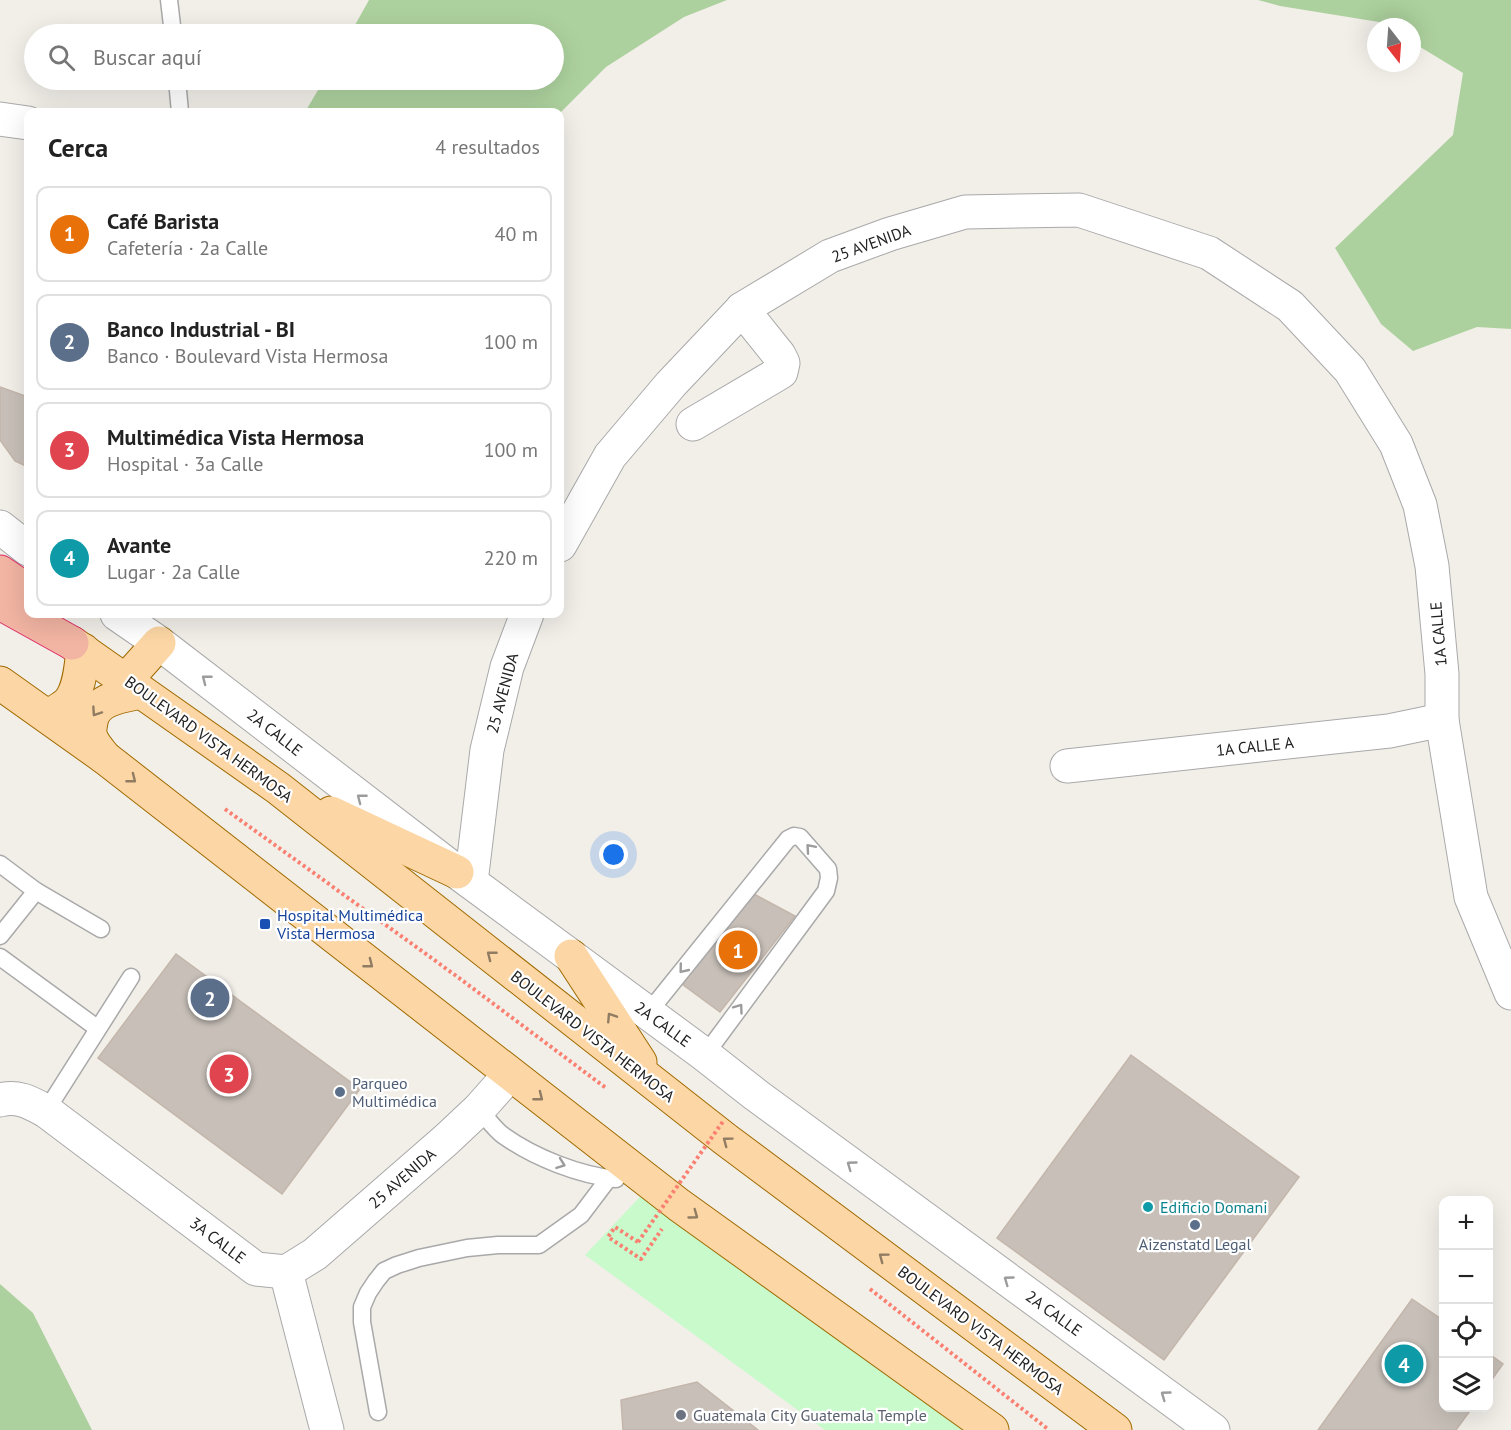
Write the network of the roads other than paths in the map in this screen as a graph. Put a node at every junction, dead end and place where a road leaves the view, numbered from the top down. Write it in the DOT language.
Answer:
graph roads {
  1 [pos="169,0"];
  2 [pos="171,24"];
  3 [pos="178,90"];
  4 [pos="180,108"];
  5 [pos="0,119"];
  6 [pos="24,122"];
  7 [pos="1290,306"];
  8 [pos="742,309"];
  9 [pos="693,424"];
  10 [pos="0,527"];
  11 [pos="564,538"];
  12 [pos="24,546"];
  13 [pos="0,572"];
  14 [pos="24,588"];
  15 [pos="0,603"];
  16 [pos="24,616"];
  17 [pos="27,618"];
  18 [pos="51,618"];
  19 [pos="123,618"];
  20 [pos="525,618"];
  21 [pos="159,643"];
  22 [pos="78,646"];
  23 [pos="0,683"];
  24 [pos="134,686"];
  25 [pos="48,716"];
  26 [pos="1442,720"];
  27 [pos="104,757"];
  28 [pos="1067,766"];
  29 [pos="278,788"];
  30 [pos="0,864"];
  31 [pos="464,877"];
  32 [pos="36,891"];
  33 [pos="101,929"];
  34 [pos="0,936"];
  35 [pos="571,956"];
  36 [pos="0,957"];
  37 [pos="131,977"];
  38 [pos="1511,993"];
  39 [pos="648,1013"];
  40 [pos="98,1028"];
  41 [pos="705,1055"];
  42 [pos="510,1074"];
  43 [pos="654,1084"];
  44 [pos="23,1103"];
  45 [pos="479,1109"];
  46 [pos="609,1178"];
  47 [pos="652,1184"];
  48 [pos="286,1272"];
  49 [pos="378,1412"];
  50 [pos="988,1429"];
  51 [pos="327,1430"];
  52 [pos="1115,1430"];
  53 [pos="1212,1430"];
  1 -- 2 [label="lane"];
  3 -- 4 [label="lane"];
  5 -- 6 [label="street"];
  7 -- 8 [label="street, 25 AVENIDA"];
  7 -- 26 [label="street, 1A CALLE"];
  8 -- 9 [label="street"];
  8 -- 11 [label="street, 25 AVENIDA"];
  10 -- 12 [label="street"];
  13 -- 14 [label="highway"];
  15 -- 16 [label="highway"];
  17 -- 22 [label="highway"];
  18 -- 22 [label="highway"];
  19 -- 21 [label="street, 2A CALLE"];
  20 -- 31 [label="street, 25 AVENIDA"];
  21 -- 24 [label="main road"];
  31 -- 21 [label="street, 2A CALLE, one-way"];
  22 -- 24 [label="main road, BOULEVARD VISTA HERMOSA"];
  22 -- 25 [label="main road"];
  23 -- 25 [label="main road"];
  24 -- 27 [label="main road, one-way"];
  24 -- 29 [label="main road, BOULEVARD VISTA HERMOSA"];
  25 -- 27 [label="main road"];
  26 -- 28 [label="street, 1A CALLE A"];
  26 -- 38 [label="street, 1A CALLE"];
  27 -- 42 [label="main road, one-way"];
  29 -- 31 [label="main road"];
  43 -- 29 [label="main road, BOULEVARD VISTA HERMOSA, one-way"];
  30 -- 32 [label="lane"];
  31 -- 35 [label="street, 2A CALLE"];
  32 -- 33 [label="lane"];
  32 -- 34 [label="lane"];
  35 -- 39 [label="street, 2A CALLE"];
  43 -- 35 [label="main road, one-way"];
  36 -- 40 [label="lane"];
  37 -- 40 [label="lane"];
  39 -- 41 [label="street, 2A CALLE"];
  41 -- 39 [label="lane, one-way"];
  40 -- 44 [label="lane"];
  53 -- 41 [label="street, 2A CALLE, one-way"];
  42 -- 45 [label="street, 25 AVENIDA"];
  42 -- 47 [label="main road, one-way"];
  52 -- 43 [label="main road, BOULEVARD VISTA HERMOSA, one-way"];
  44 -- 48 [label="street, 3A CALLE"];
  45 -- 46 [label="lane, one-way"];
  45 -- 48 [label="street, 25 AVENIDA"];
  46 -- 47 [label="lane"];
  46 -- 49 [label="lane"];
  47 -- 50 [label="main road, one-way"];
  48 -- 51 [label="street"];
}
